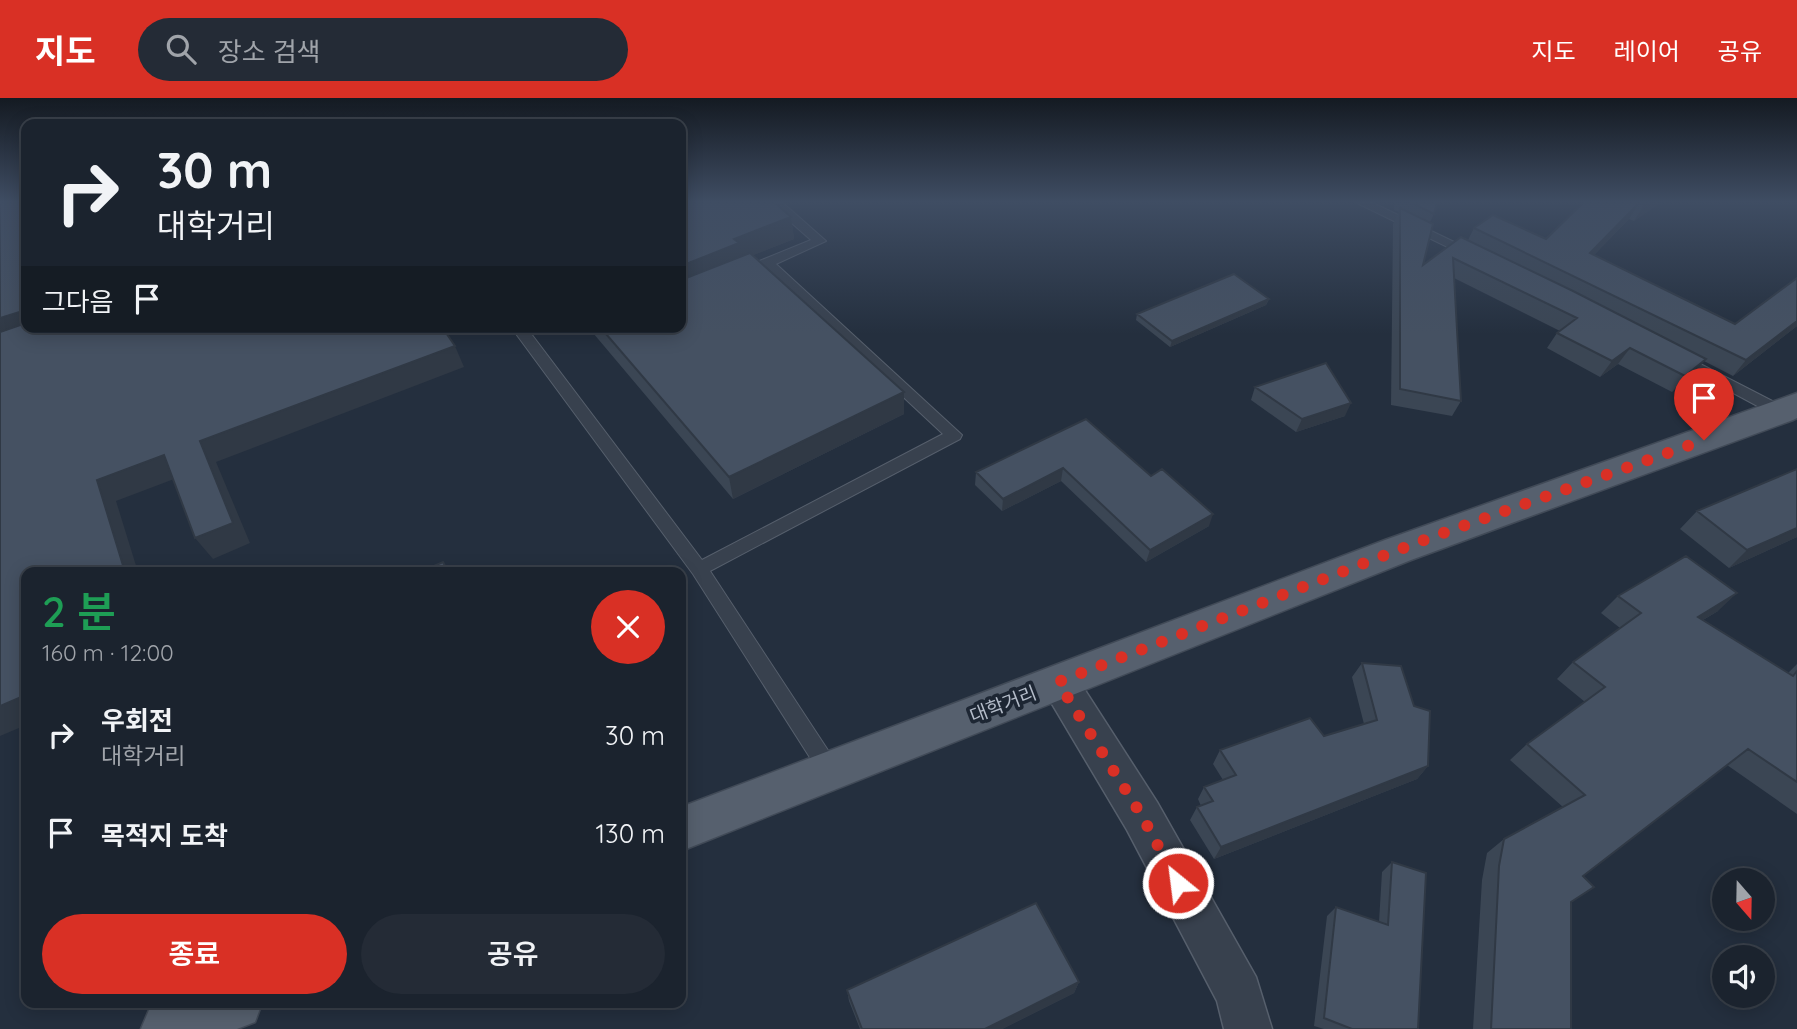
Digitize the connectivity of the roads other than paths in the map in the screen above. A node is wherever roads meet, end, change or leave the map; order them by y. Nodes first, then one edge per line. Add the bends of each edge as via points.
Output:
1 (807, 246) edge
2 (1456, 246) edge
3 (1483, 259) edge
4 (766, 263) junction
5 (742, 273) edge
6 (522, 333) edge
7 (1663, 350) edge
8 (1789, 408) edge
9 (699, 569) junction
10 (1058, 682) junction
11 (830, 771) junction
12 (686, 827) edge
13 (223, 1008) edge
14 (168, 1029) edge
15 (1248, 1029) edge

1 - 4 lane
2 - 3 lane
4 - 5 lane
4 - 9 lane via 954,435
6 - 9 lane
7 - 8 lane
8 - 10 main road, 대학거리 via 1411,545
9 - 11 lane
10 - 11 main road, 대학거리
10 - 15 street via 1142,816 1239,994
11 - 12 main road, 대학거리
13 - 14 main road

